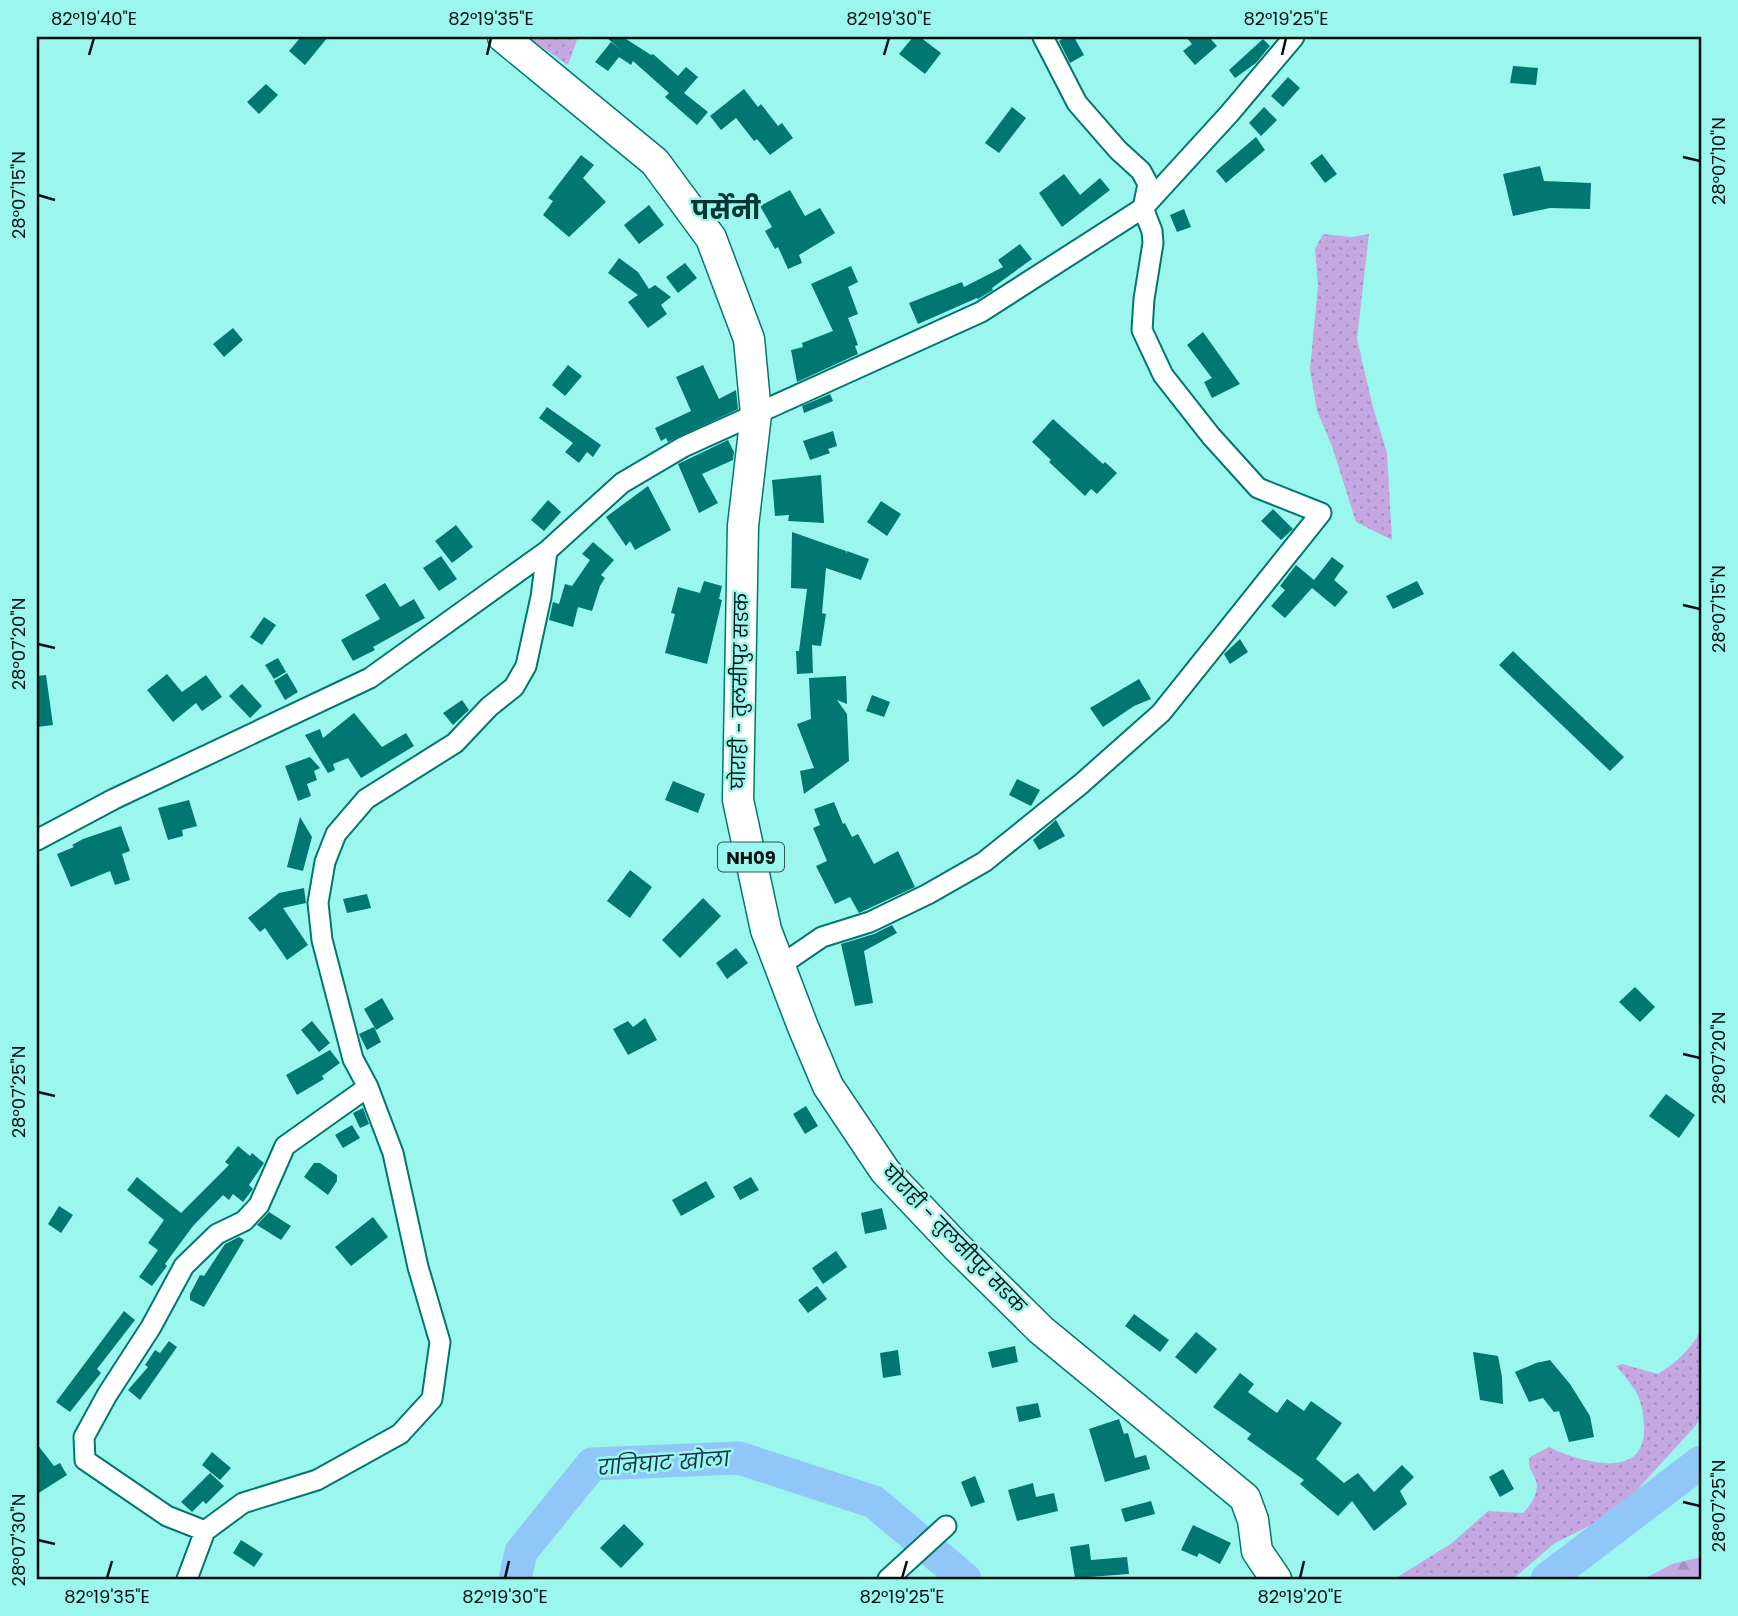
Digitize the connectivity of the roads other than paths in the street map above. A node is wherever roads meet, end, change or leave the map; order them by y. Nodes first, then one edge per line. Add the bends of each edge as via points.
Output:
1 (503, 37) edge
2 (1043, 37) edge
3 (1294, 37) edge
4 (1143, 208) junction
5 (756, 414) junction
6 (547, 551) junction
7 (37, 840) edge
8 (781, 965) junction
9 (368, 1087) junction
10 (946, 1526) dead end
11 (205, 1531) junction
12 (187, 1579) edge
13 (888, 1579) edge
14 (1276, 1579) edge

1 - 5 main road, घोराही - तुलसीपुर सडक / NH09 via 656,162 710,239 748,339
2 - 4 street via 1077,103 1141,171 1148,184
3 - 4 street
4 - 5 street via 981,312
4 - 8 street via 1153,243 1142,330 1163,375 1258,488 1321,513 1161,713 1060,801 984,862 870,922 822,937
5 - 6 street via 683,447 622,483
5 - 8 main road, घोराही - तुलसीपुर सडक / NH09 via 743,526 738,800 766,930
6 - 7 street via 370,678
6 - 9 street via 526,666 514,687 455,743 366,799 336,834 325,862 318,903 321,940 352,1059
8 - 14 main road, घोराही - तुलसीपुर सडक / NH09 via 828,1086 885,1171 1041,1329 1245,1499 1254,1520 1257,1551
9 - 11 street via 393,1153 440,1342 432,1399 400,1434 317,1480 243,1503
9 - 11 street via 285,1146 259,1205 244,1221 217,1234 184,1266 84,1437 85,1460 167,1516
10 - 13 street
11 - 12 street

